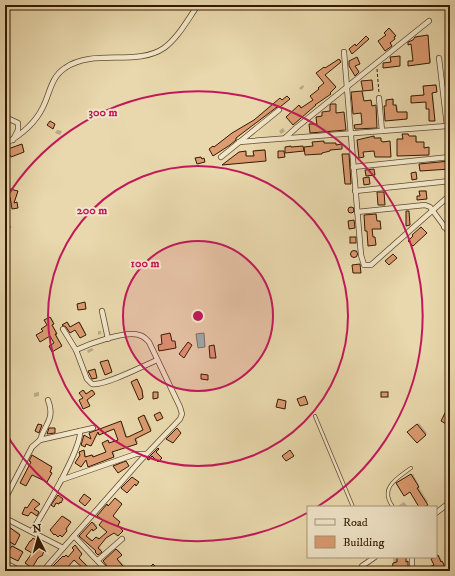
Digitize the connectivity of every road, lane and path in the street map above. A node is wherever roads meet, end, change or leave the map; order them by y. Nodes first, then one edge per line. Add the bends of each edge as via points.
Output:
1 (198, 5) edge
2 (429, 21) dead end
3 (344, 52) dead end
4 (439, 58) dead end
5 (376, 64) junction
6 (347, 88) junction
7 (379, 98) joint
8 (279, 110) dead end
9 (5, 117) edge
10 (382, 131) junction
11 (350, 133) junction
12 (284, 138) junction
13 (13, 140) junction
14 (240, 142) junction
15 (5, 144) edge
16 (221, 157) dead end
17 (450, 157) edge
18 (353, 167) junction
19 (450, 181) edge
20 (355, 191) junction
21 (450, 195) edge
22 (433, 211) junction
23 (357, 212) junction
24 (450, 222) edge
25 (444, 226) junction
26 (450, 234) edge
27 (102, 311) dead end
28 (63, 329) dead end
29 (108, 339) junction
30 (76, 350) junction
31 (157, 360) junction
32 (48, 400) dead end
33 (315, 416) dead end
34 (93, 428) dead end
35 (80, 431) junction
36 (40, 440) junction
37 (136, 454) junction
38 (146, 454) junction
39 (139, 462) junction
40 (411, 468) dead end
41 (60, 480) junction
42 (5, 499) edge
43 (450, 502) edge
44 (353, 506) edge
45 (392, 506) edge
46 (437, 512) edge
47 (5, 518) edge
48 (32, 531) junction
49 (74, 536) junction
50 (122, 539) dead end
51 (63, 548) junction
52 (374, 558) edge
53 (412, 558) edge
54 (98, 560) junction
55 (5, 563) edge
56 (21, 571) edge
57 (43, 571) edge
58 (107, 571) edge
59 (361, 571) edge
60 (412, 571) edge

1 - 13 street via 172,41 152,55 92,58 66,66 53,80 43,108 31,126
2 - 5 street
3 - 6 street
4 - 10 street via 447,126
5 - 6 street
5 - 7 path
6 - 11 street
6 - 12 street
7 - 10 street
8 - 14 street
9 - 13 street via 18,123
10 - 11 street
11 - 12 street
11 - 18 street
12 - 14 street
13 - 15 street
14 - 16 street
17 - 18 street
18 - 20 street
19 - 20 street
20 - 23 street
21 - 22 street
22 - 23 street via 430,207 418,205
22 - 23 street via 367,266 361,260
22 - 25 street
24 - 25 street
25 - 26 street
27 - 29 street
28 - 30 street
29 - 30 street
29 - 31 street via 138,334 149,342
30 - 31 street via 89,382 96,385
31 - 38 street via 182,414
32 - 36 street via 51,416
33 - 44 lane
34 - 35 street
35 - 36 street
35 - 41 street via 79,440
36 - 42 street via 32,447
37 - 38 street
37 - 39 street
37 - 41 street
38 - 39 street
39 - 49 street
40 - 45 lane via 390,485 387,497
41 - 48 street
43 - 46 street
47 - 48 street
48 - 51 street
49 - 51 street
49 - 54 street
50 - 54 street
51 - 57 street
52 - 59 street via 362,566
53 - 60 street
54 - 58 street
55 - 56 street

